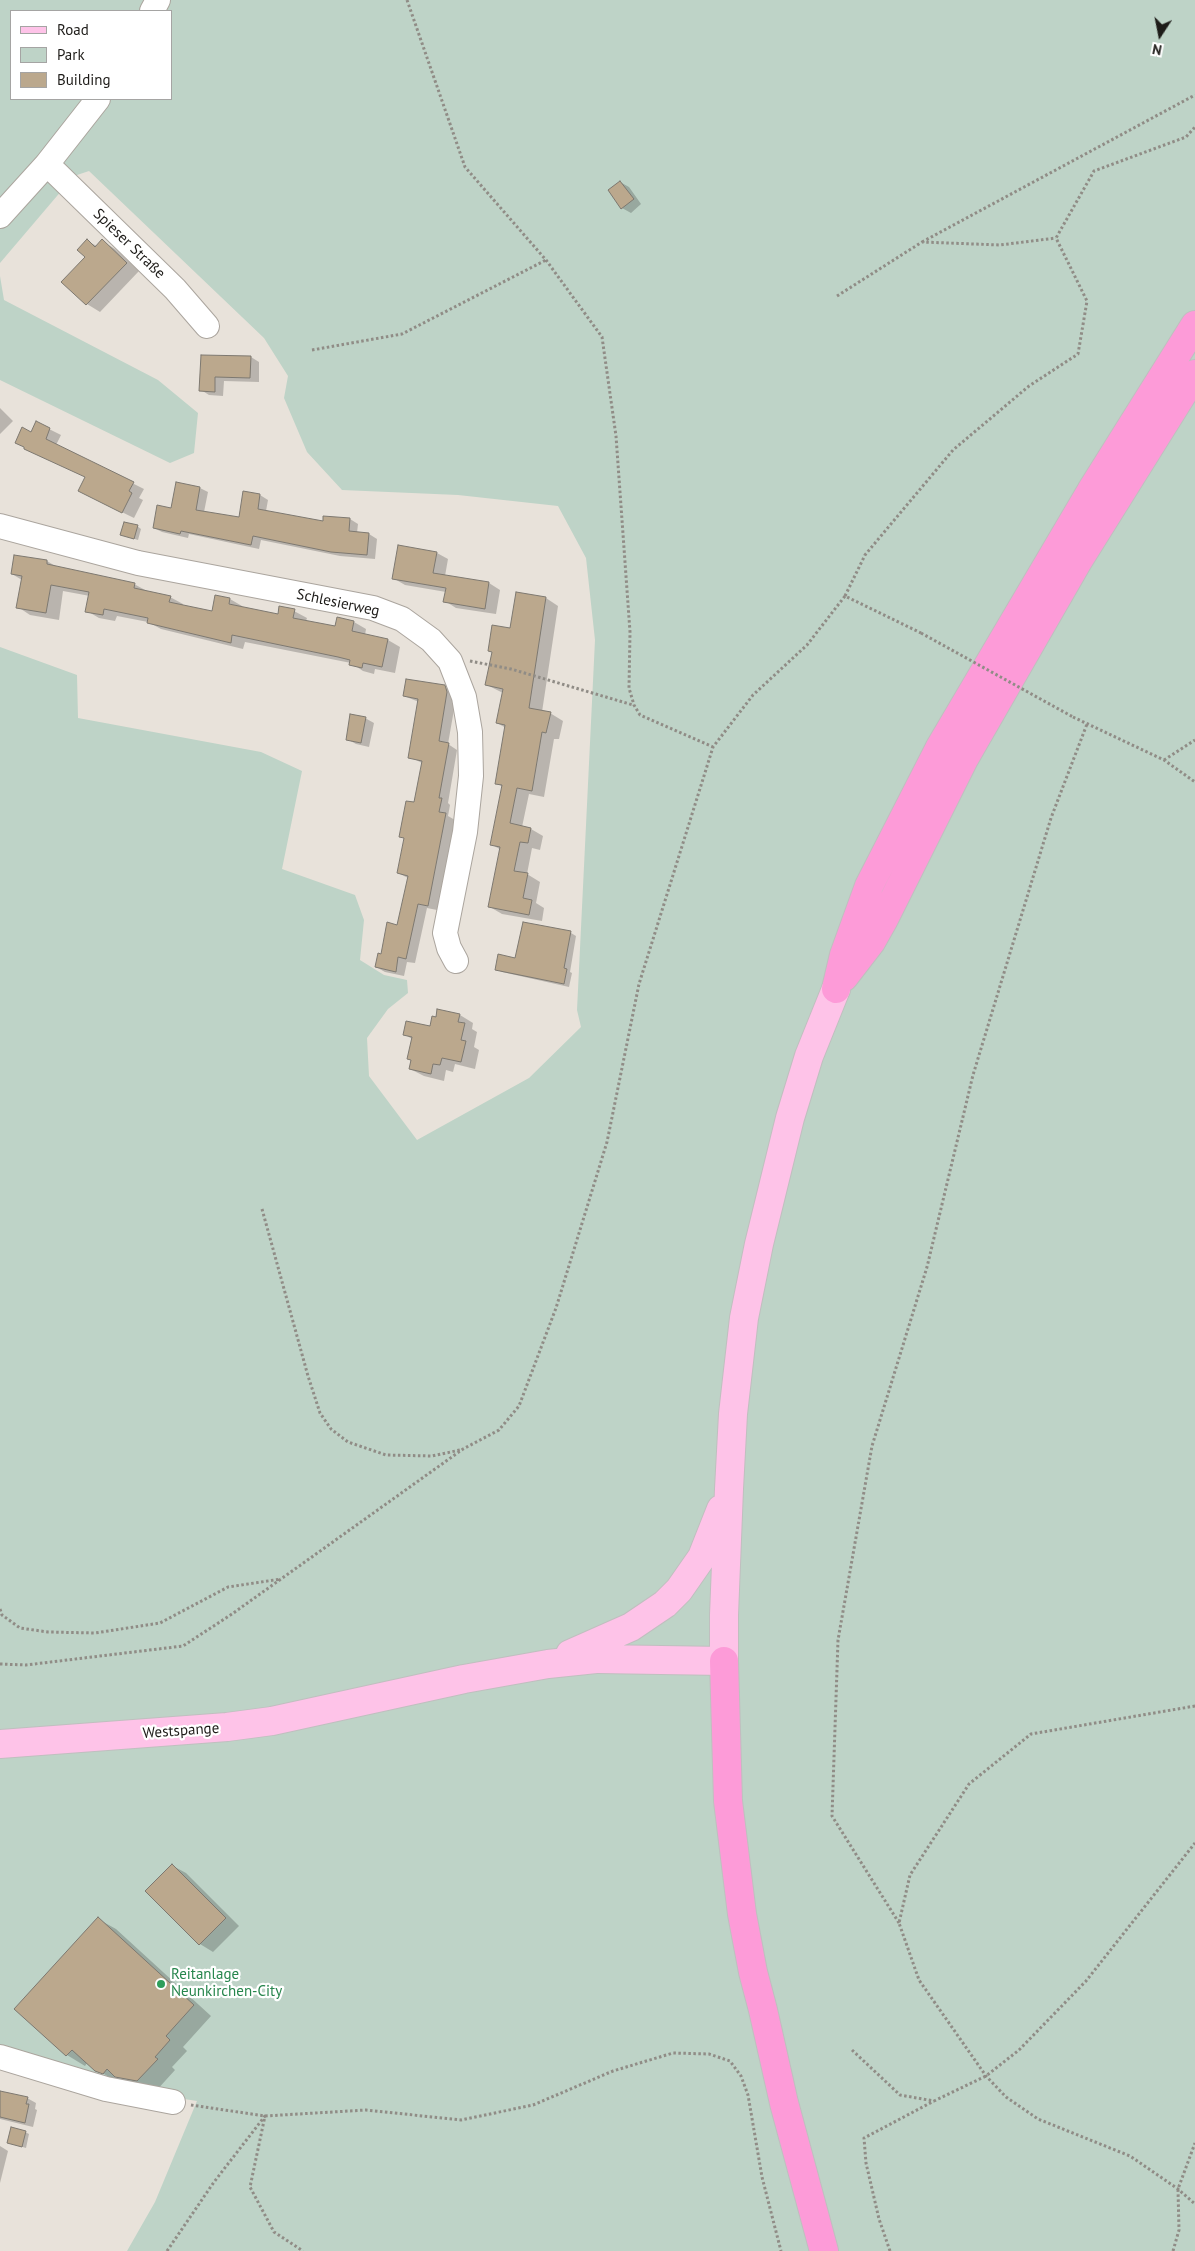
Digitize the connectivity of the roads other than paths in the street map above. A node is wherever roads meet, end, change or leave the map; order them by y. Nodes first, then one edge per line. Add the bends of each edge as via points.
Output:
1 (97, 100) edge
2 (47, 164) junction
3 (0, 216) edge
4 (1195, 325) edge
5 (208, 326) dead end
6 (1195, 374) edge
7 (0, 526) edge
8 (456, 961) dead end
9 (836, 989) junction
10 (729, 1489) junction
11 (724, 1654) junction
12 (548, 1664) junction
13 (0, 1744) edge
14 (0, 2058) edge
15 (173, 2102) road end
16 (824, 2251) edge

1 - 2 street
2 - 3 street
2 - 5 street, Spieser Straße via 176,290
4 - 9 highway via 1091,491 940,747 869,886 844,954
6 - 9 highway via 1078,560 964,759 884,919
7 - 8 street, Schlesierweg via 138,563 373,608 402,619 431,640 450,661 464,696 470,732 471,767 464,832 445,933
9 - 10 main road via 809,1056 790,1118 757,1253 740,1345
10 - 11 main road
10 - 12 main road via 702,1557 665,1604 631,1627
11 - 12 main road
11 - 16 highway via 728,1801 742,1914 784,2103
12 - 13 main road, Westspange via 448,1682 308,1714 227,1727
14 - 15 street via 106,2088

